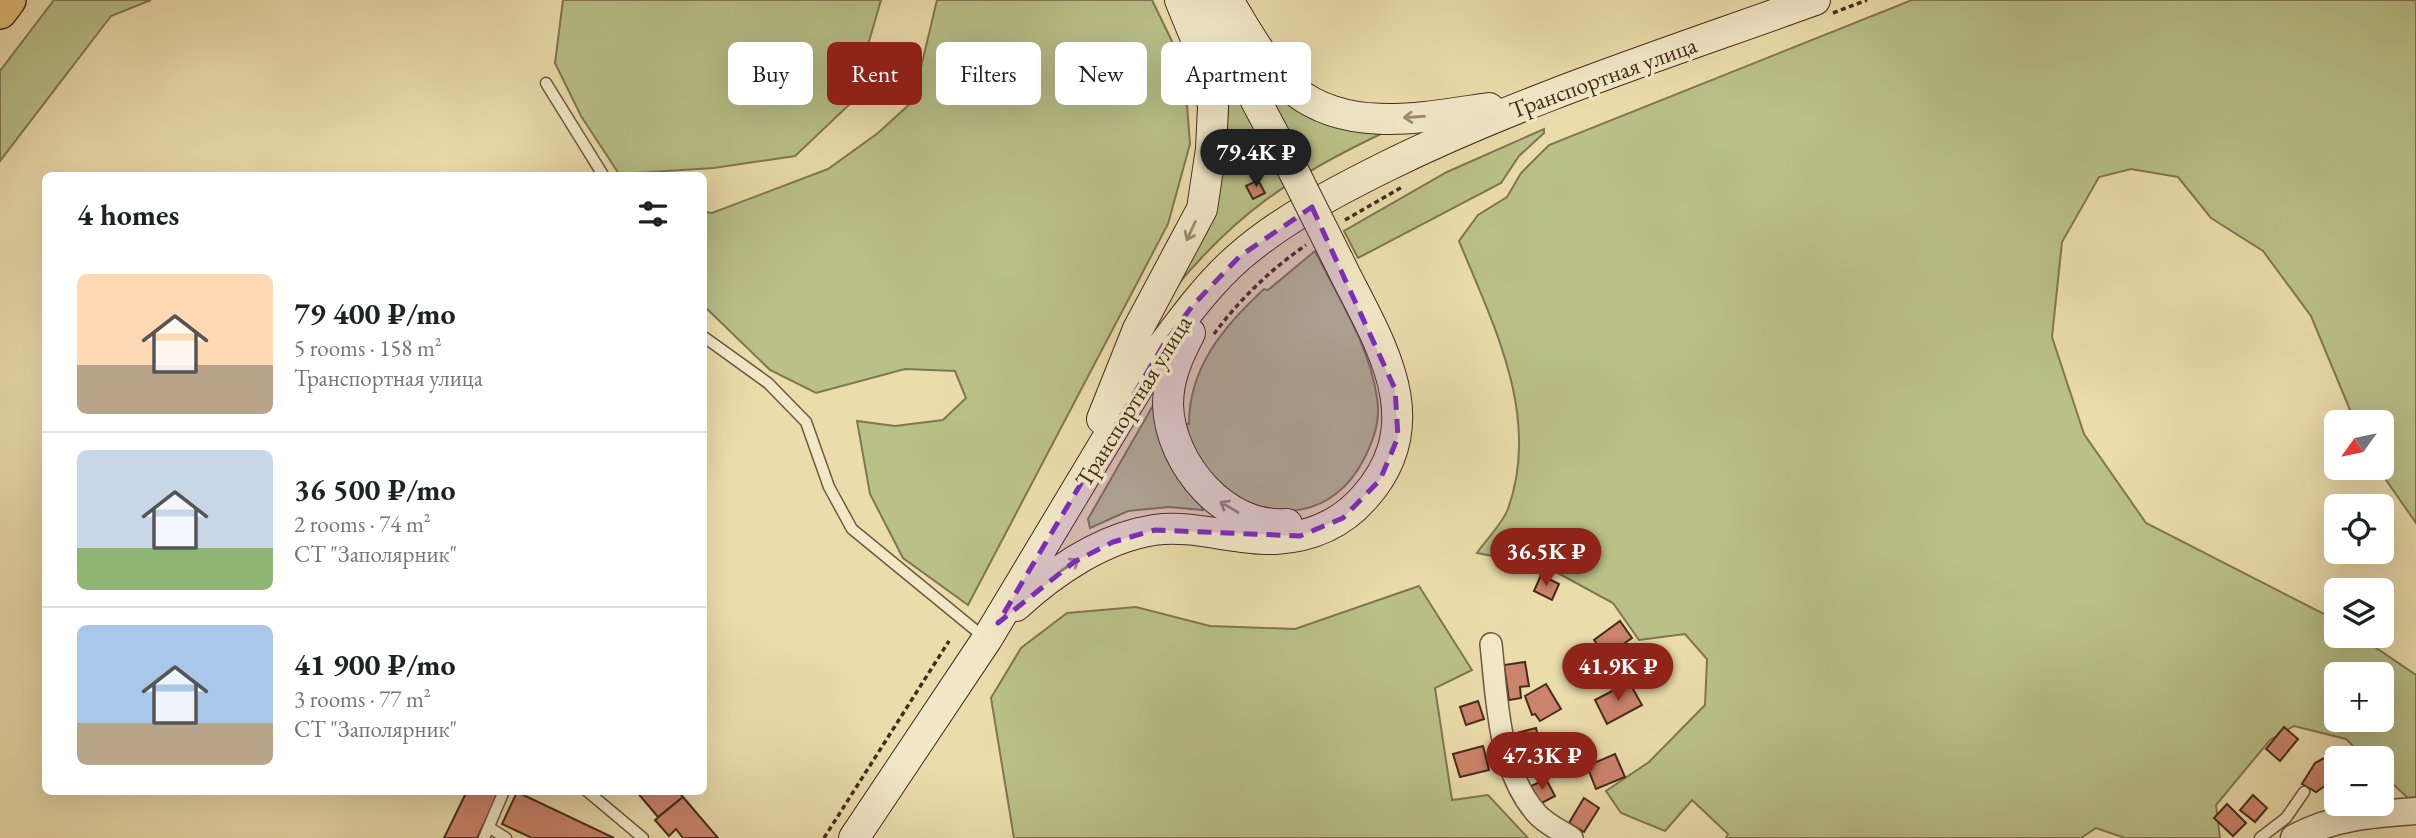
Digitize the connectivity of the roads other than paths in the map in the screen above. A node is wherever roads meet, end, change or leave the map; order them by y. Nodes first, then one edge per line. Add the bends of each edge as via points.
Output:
1 (9, 0) edge
2 (1180, 0) edge
3 (1202, 0) edge
4 (1228, 0) edge
5 (1822, 7) edge
6 (0, 12) edge
7 (546, 83) dead end
8 (1531, 103) junction
9 (601, 172) edge
10 (1240, 256) junction
11 (707, 339) edge
12 (1381, 480) junction
13 (1071, 498) junction
14 (993, 631) junction
15 (1491, 644) dead end
16 (2304, 792) dead end
17 (503, 795) edge
18 (592, 795) edge
19 (2416, 811) edge
20 (487, 833) edge
21 (506, 838) edge
22 (643, 838) edge
23 (853, 838) edge
24 (1572, 838) edge
25 (2260, 838) edge
26 (2294, 838) edge

1 - 6 highway
2 -> 13 main road via 1205,61 1213,107 1212,149 1202,209 1138,329
3 - 12 main road, bridge via 1338,260 1395,389 1398,438
8 -> 4 main road via 1400,118 1346,117 1320,108 1293,90
5 - 8 main road, Транспортная улица
7 - 9 lane
8 - 10 main road, Транспортная улица via 1443,138 1356,182 1282,225
12 -> 10 main road via 1333,511 1284,524 1263,522 1228,508 1190,469 1170,424 1171,380 1191,332
10 - 13 main road, Транспортная улица via 1193,305 1164,344
11 - 14 lane via 768,383 806,422 829,487 852,529
14 -> 12 main road via 1031,592 1113,542 1155,530 1200,530 1243,538 1300,536 1343,518
13 - 14 main road, Транспортная улица
14 - 23 main road, Транспортная улица
15 - 24 street via 1500,716 1522,795 1539,816
16 - 25 lane via 2286,818
17 - 20 lane
18 - 22 lane
19 - 26 street via 2347,818
20 - 21 lane

